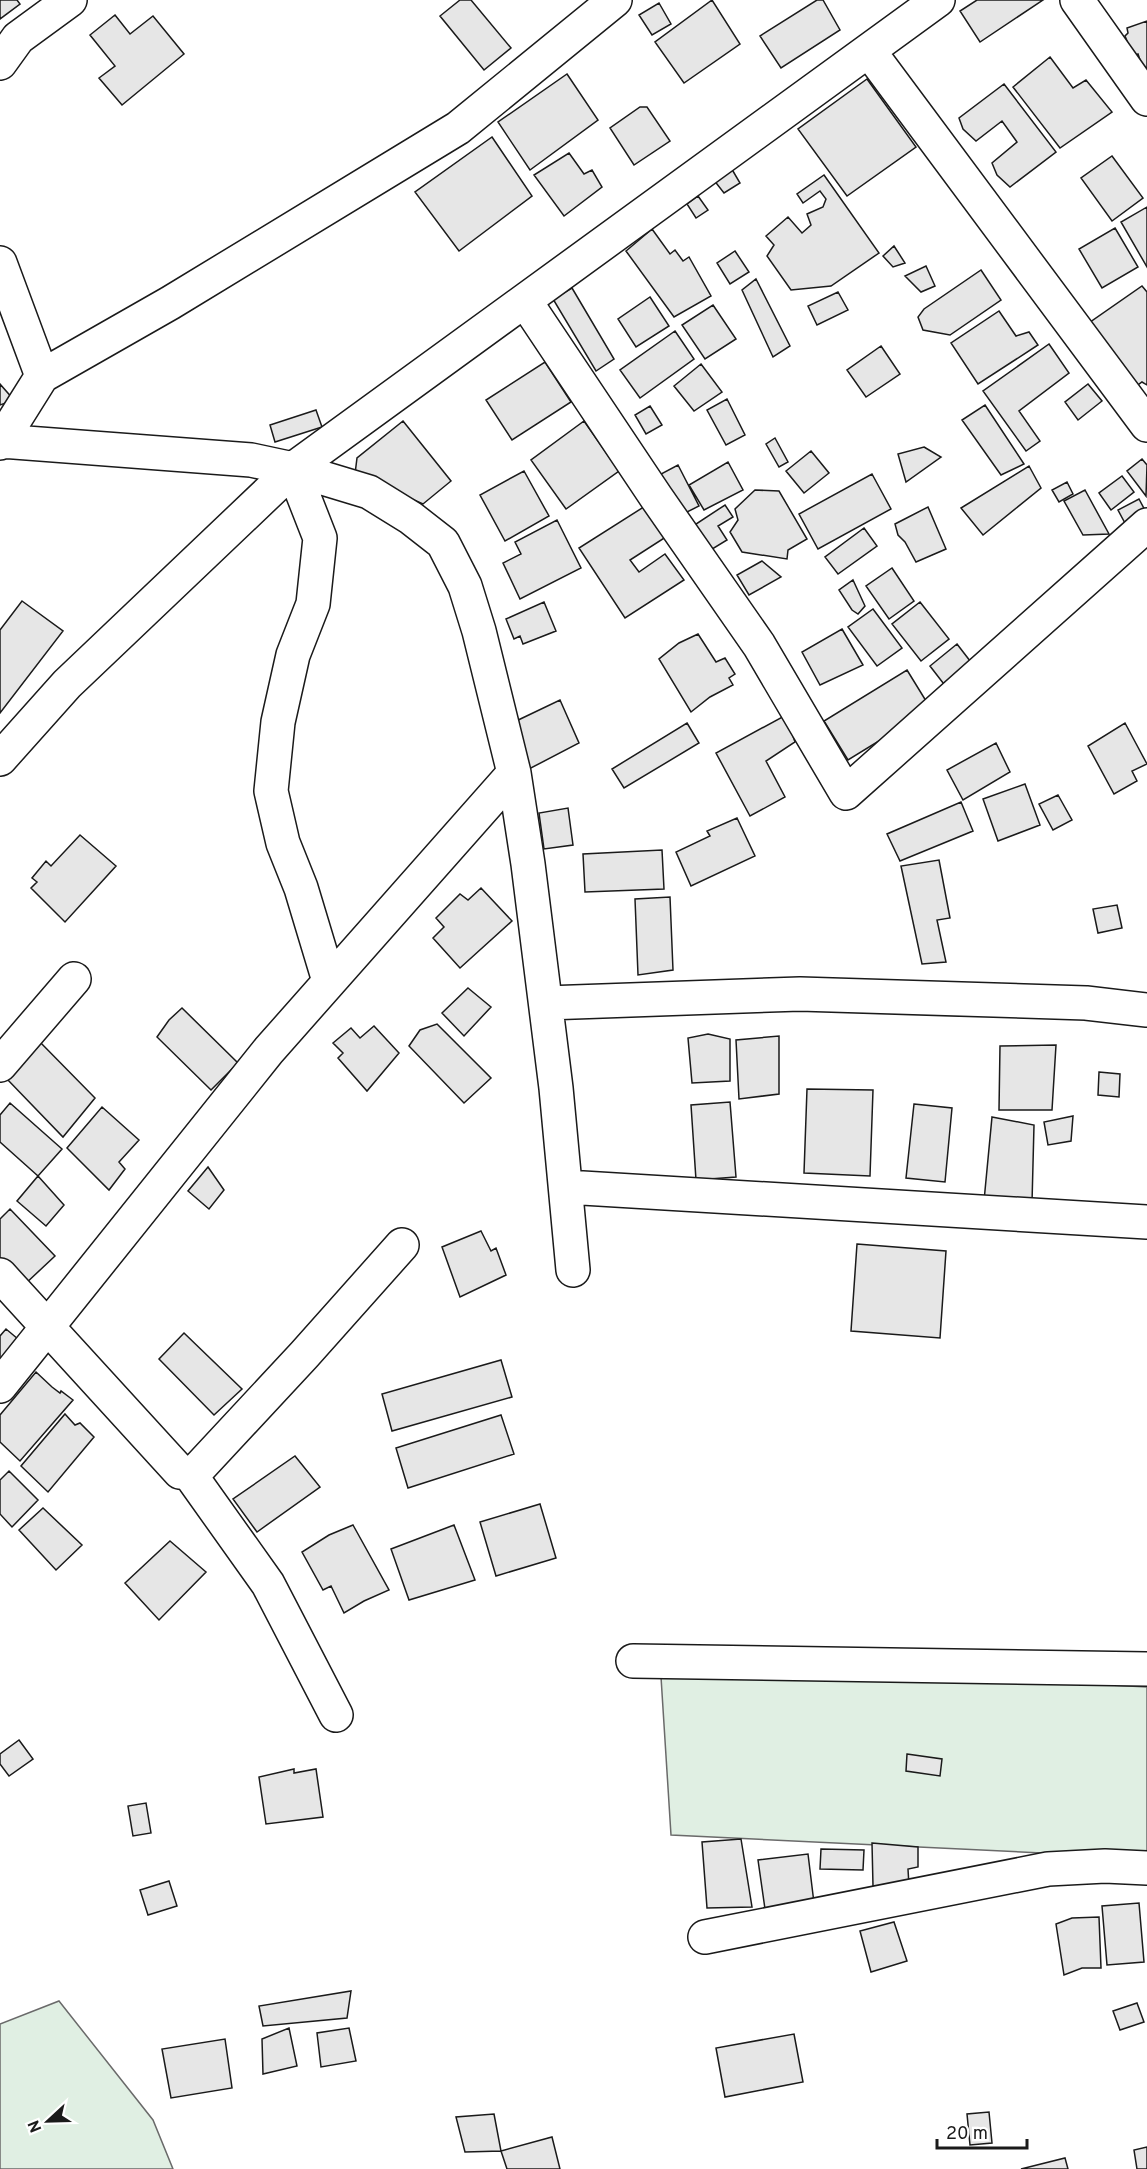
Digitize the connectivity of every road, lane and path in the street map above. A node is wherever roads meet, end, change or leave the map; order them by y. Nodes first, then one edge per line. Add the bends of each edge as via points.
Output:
1 (70, 0) edge
2 (615, 0) edge
3 (938, 0) edge
4 (1077, 0) edge
5 (868, 51) junction
6 (0, 63) edge
7 (1147, 99) edge
8 (0, 262) edge
9 (525, 301) junction
10 (42, 376) junction
11 (1147, 425) edge
12 (0, 442) edge
13 (293, 469) junction
14 (1147, 525) edge
15 (0, 759) edge
16 (514, 773) junction
17 (74, 979) dead end
18 (329, 981) junction
19 (546, 1003) junction
20 (1147, 1010) edge
21 (0, 1065) edge
22 (566, 1187) junction
23 (1147, 1222) edge
24 (402, 1245) dead end
25 (573, 1270) dead end
26 (0, 1275) edge
27 (47, 1328) junction
28 (0, 1386) edge
29 (189, 1473) junction
30 (633, 1661) dead end
31 (1147, 1669) edge
32 (336, 1715) dead end
33 (1147, 1868) edge
34 (705, 1937) dead end

1 - 6 street via 18,38
2 - 10 street via 458,128
3 - 5 street
4 - 7 street
5 - 9 street
5 - 11 street
8 - 10 street
9 - 13 street
9 - 14 street via 759,645 846,793
10 - 12 street
12 - 13 street via 251,460
13 - 15 street via 67,684
13 - 16 street via 369,492 443,543 465,586
13 - 18 street via 320,538 313,604 293,655 278,722 271,791 283,843 302,888
16 - 18 street
16 - 19 street
17 - 21 street
18 - 27 street via 268,1050
19 - 20 street via 800,994 1086,1003
19 - 22 street
22 - 23 street
22 - 25 street
24 - 29 street via 197,1470
26 - 27 street
27 - 28 street
27 - 29 street via 180,1472
29 - 32 street via 268,1584
30 - 31 street
33 - 34 street via 1048,1869

